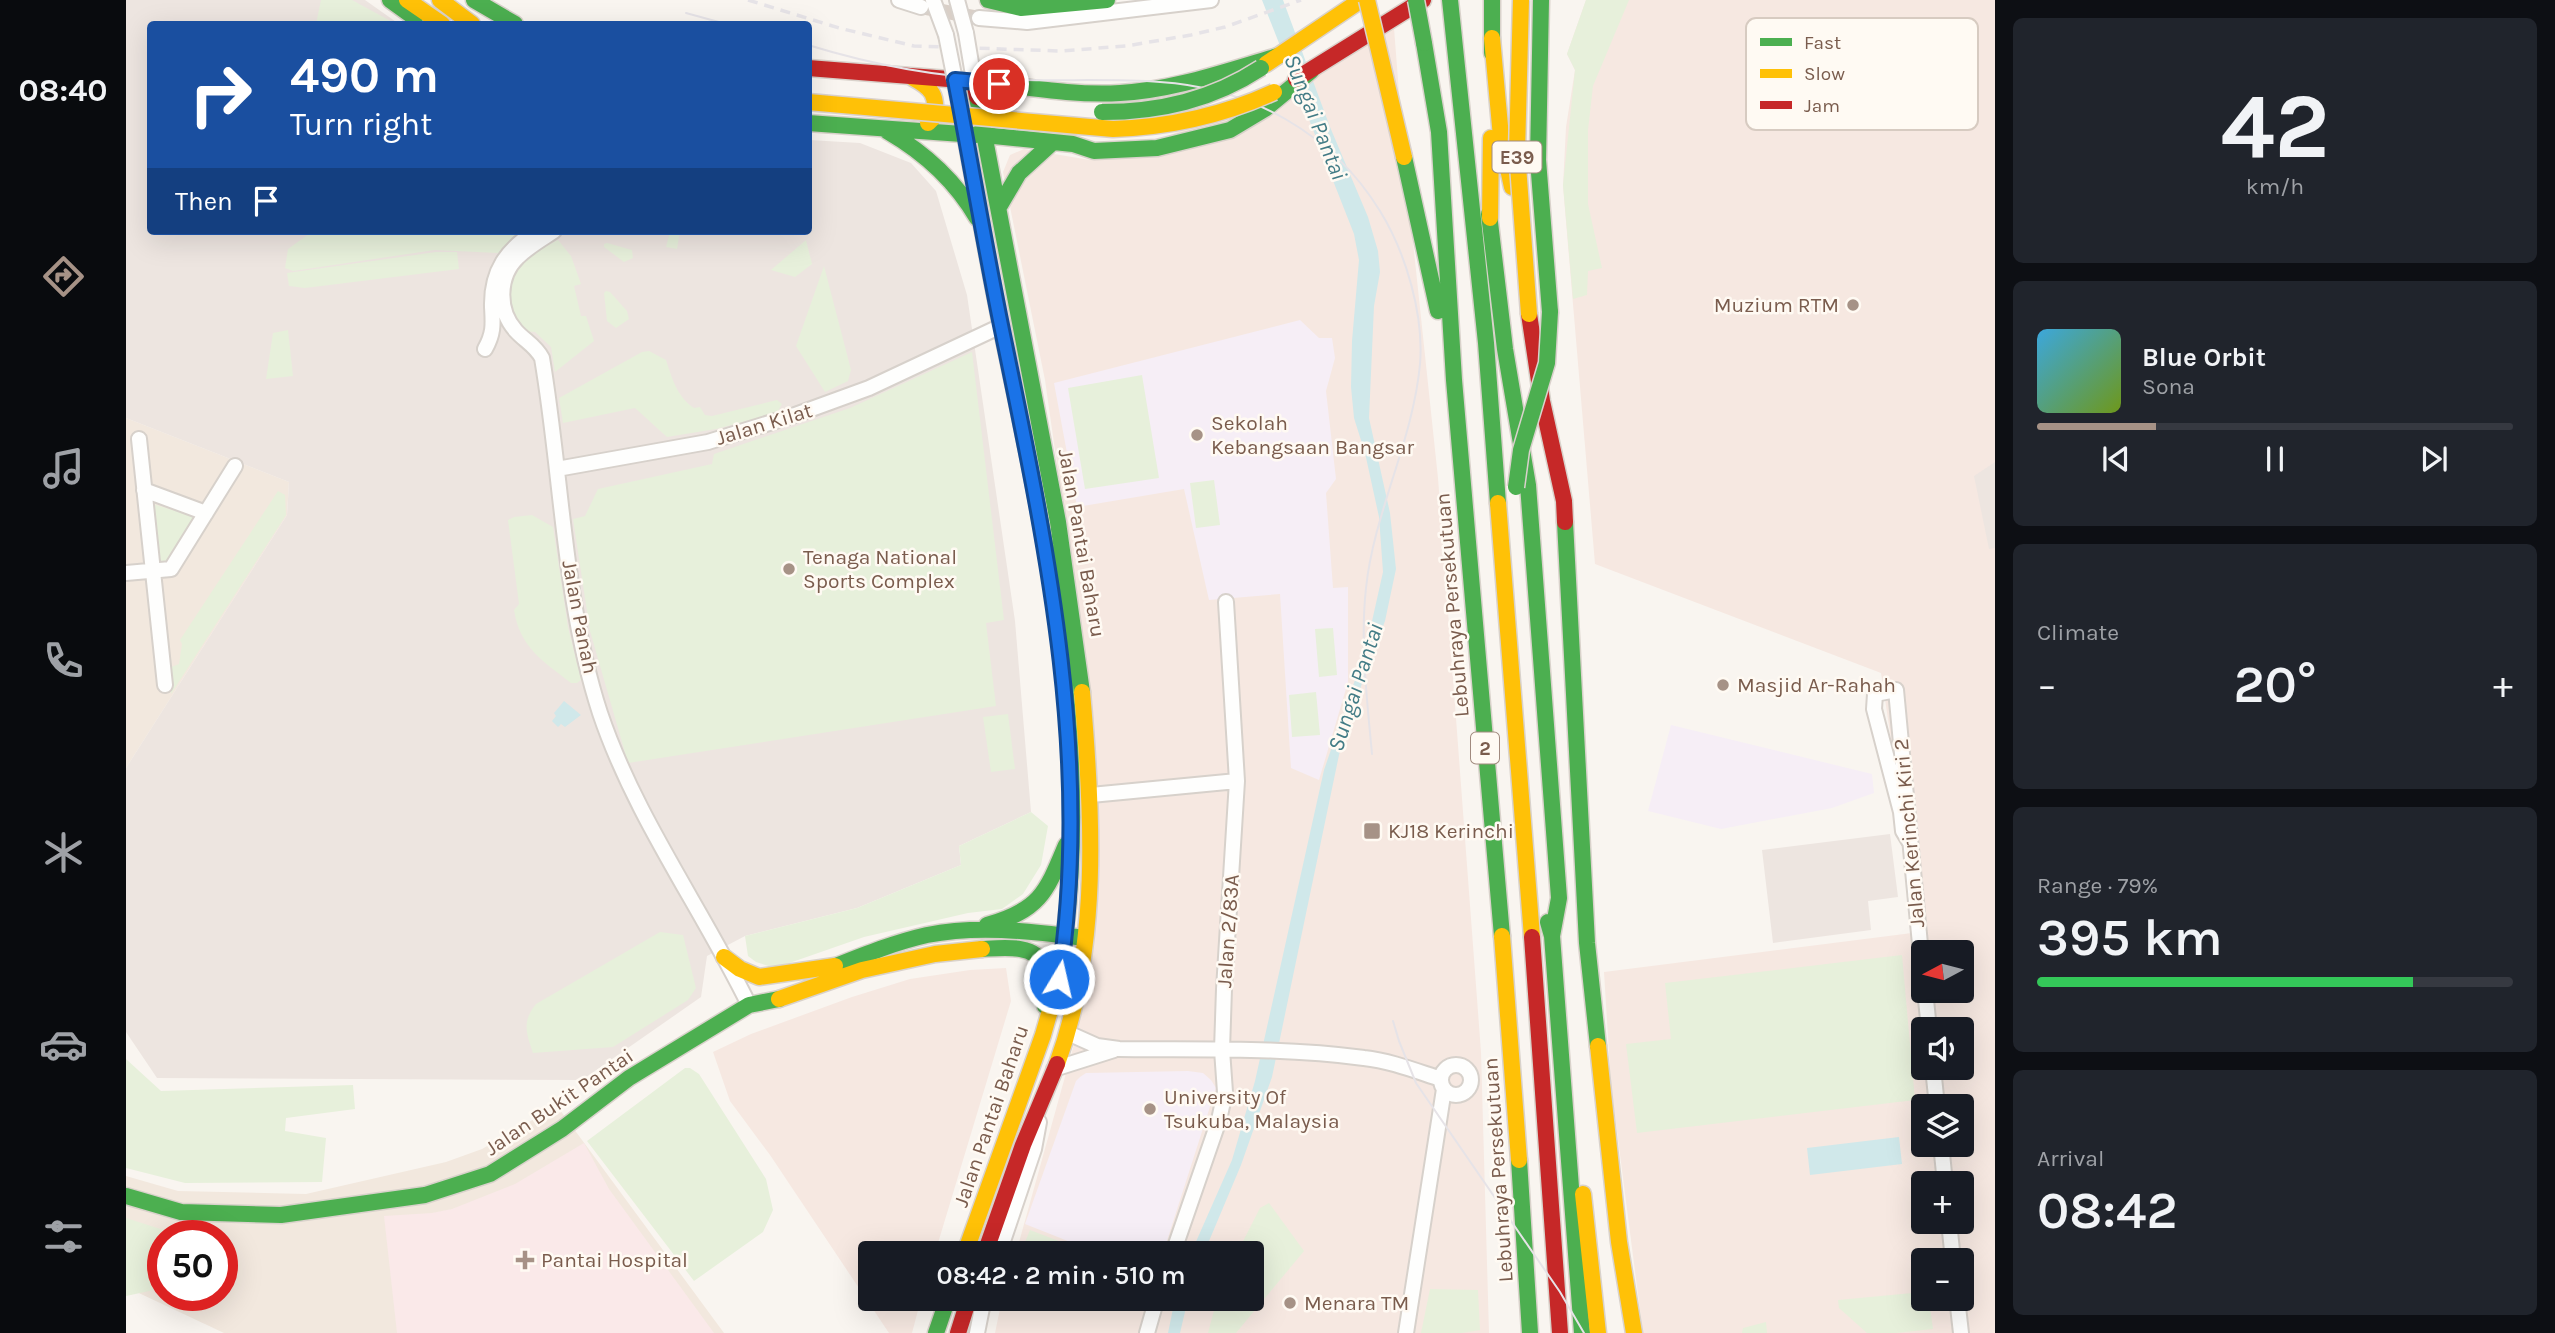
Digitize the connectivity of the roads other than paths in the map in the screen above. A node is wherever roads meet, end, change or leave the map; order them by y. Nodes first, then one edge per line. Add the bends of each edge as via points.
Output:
1 (390, 0) edge
2 (407, 0) edge
3 (440, 0) edge
4 (474, 0) edge
5 (899, 0) edge
6 (957, 0) edge
7 (988, 0) tunnel mouth
8 (1107, 0) edge
9 (1211, 0) edge
10 (1361, 0) edge
11 (1367, 0) edge
12 (1416, 0) edge
13 (1423, 0) edge
14 (1450, 0) edge
15 (1521, 0) edge
16 (1541, 0) edge
17 (1492, 3) edge
18 (927, 4) edge
19 (1074, 11) junction
20 (979, 18) tunnel mouth
21 (420, 21) edge
22 (438, 21) edge
23 (468, 21) edge
24 (510, 21) edge
25 (1492, 38) junction
26 (1456, 46) junction
27 (1278, 56) junction
28 (812, 68) edge
29 (1310, 72) junction
30 (912, 77) junction
31 (955, 80) junction
32 (974, 81) junction
33 (812, 88) edge
34 (1050, 90) junction
35 (997, 102) dead end
36 (812, 103) edge
37 (1050, 107) dead end
38 (812, 123) edge
39 (882, 129) junction
40 (911, 131) junction
41 (965, 134) junction
42 (984, 135) junction
43 (1053, 142) junction
44 (999, 206) junction
45 (1490, 218) junction
46 (984, 232) junction
47 (532, 235) edge
48 (545, 235) edge
49 (524, 244) junction
50 (1550, 312) junction
51 (1001, 326) junction
52 (485, 349) dead end
53 (1454, 380) junction
54 (139, 439) dead end
55 (235, 466) dead end
56 (557, 469) junction
57 (144, 490) junction
58 (206, 513) junction
59 (152, 571) junction
60 (126, 573) edge
61 (1226, 602) dead end
62 (164, 685) dead end
63 (1237, 781) junction
64 (1091, 795) junction
65 (1539, 801) junction
66 (1071, 833) junction
67 (1909, 841) junction
68 (969, 929) junction
69 (1066, 936) junction
70 (1552, 936) junction
71 (1084, 938) junction
72 (1919, 940) edge
73 (724, 957) junction
74 (835, 966) junction
75 (752, 1004) junction
76 (1538, 1014) junction
77 (1068, 1033) junction
78 (1043, 1035) junction
79 (1119, 1049) junction
80 (1222, 1050) junction
81 (1054, 1069) junction
82 (1042, 1100) junction
83 (1565, 1112) junction
84 (1515, 1116) junction
85 (126, 1196) edge
86 (969, 1241) edge
87 (989, 1241) edge
88 (1003, 1241) edge
89 (1177, 1241) edge
90 (1619, 1242) junction
91 (1512, 1309) dead end
92 (944, 1311) edge
93 (965, 1311) edge
94 (981, 1311) edge
95 (1153, 1311) edge
96 (1958, 1311) edge
97 (936, 1333) edge
98 (958, 1333) edge
99 (976, 1333) edge
100 (1147, 1333) edge
101 (1406, 1333) edge
102 (1530, 1333) edge
103 (1560, 1333) edge
104 (1582, 1333) edge
105 (1598, 1333) edge
106 (1627, 1333) edge
107 (1634, 1333) edge
108 (1961, 1333) edge

1 - 21 main road
2 - 22 main road
3 - 23 main road
4 - 24 main road
5 - 18 street
6 - 32 street, bridge
7 - 19 main road via 1021,8
8 - 19 main road
9 - 19 street
10 - 27 main road
11 - 53 main road, bridge
12 - 53 main road, Lebuhraya Persekutuan / 2, bridge via 1439,132
13 - 29 main road
14 - 26 main road, 2
15 - 90 main road, E39, bridge via 1517,152 1529,314 1564,501 1586,930
16 - 50 main road, E39 via 1538,160
17 - 25 main road
18 - 31 street, bridge via 946,35
19 - 20 street via 1027,22
25 - 45 main road
25 - 50 main road via 1508,173
26 - 45 main road
26 - 76 main road, 2 via 1486,343
27 - 34 main road via 1178,85 1122,93
27 - 37 main road, bridge via 1228,88 1167,107 1118,112
28 - 30 main road
29 - 36 main road, bridge via 1234,110 1161,127 1113,129
29 - 43 main road via 1230,130 1157,148 1094,150
30 - 31 main road
30 - 40 main road via 930,87 937,106 929,123
31 - 32 main road
31 - 41 main road, Jalan Pantai Baharu
32 - 34 main road
32 - 42 main road, Jalan Pantai Baharu
33 - 35 main road
34 - 43 main road via 1027,95 1018,112 1026,133
38 - 39 main road
39 - 40 main road
39 - 46 main road via 943,171
40 - 41 main road
41 - 42 main road
41 - 46 main road, Jalan Pantai Baharu
42 - 43 main road
42 - 44 main road, Jalan Pantai Baharu
43 - 44 main road via 1025,165
44 - 64 main road, Jalan Pantai Baharu via 1069,582
45 - 70 main road via 1534,544 1559,898
46 - 51 main road, Jalan Pantai Baharu
47 - 49 street, Jalan Panah
48 - 49 street, Jalan Panah
49 - 52 street, Jalan Panah via 507,253 500,264 492,295 494,331
49 - 56 street, Jalan Panah via 506,274 502,304 516,331 542,358
50 - 65 main road, bridge via 1546,363 1521,450 1516,487
51 - 56 street, Jalan Kilat via 842,399 735,434
51 - 66 main road, Jalan Pantai Baharu via 1051,585 1066,705
53 - 84 main road, Lebuhraya Persekutuan / 2
54 - 57 street
55 - 58 street
56 - 73 street, Jalan Panah via 581,636 601,713 658,844
57 - 58 street
57 - 59 street
58 - 59 street via 171,569
59 - 60 street
59 - 62 street
61 - 63 street, Jalan 2/83A
63 - 64 street
63 - 80 street, Jalan 2/83A
64 - 71 main road, Jalan Pantai Baharu
65 - 70 main road
65 - 76 main road via 1545,962
66 - 68 main road via 1050,885 1034,907 1010,920
66 - 69 main road, Jalan Pantai Baharu
67 - 67 street, Jalan Kerinchi Kiri 2 via 1874,709 1875,694 1896,690
67 - 72 street, Jalan Kerinchi Kiri 2
68 - 69 main road, Jalan Bukit Pantai
68 - 74 main road, Jalan Bukit Pantai via 910,939
69 - 71 main road, Jalan Bukit Pantai
69 - 78 main road, Jalan Pantai Baharu
70 - 83 main road
71 - 77 main road, Jalan Pantai Baharu
73 - 74 main road via 759,977
73 - 75 street, Jalan Panah
74 - 75 main road, Jalan Bukit Pantai via 766,990
75 - 78 main road, Jalan Bukit Pantai via 862,970 935,954 1026,950 1043,965
75 - 85 main road, Jalan Bukit Pantai via 629,1078 562,1129 490,1174 425,1195 281,1215 181,1212
76 - 103 main road, 2
77 - 79 street via 1097,1046
77 - 81 main road, Jalan Pantai Baharu
78 - 86 main road, Jalan Pantai Baharu
79 - 80 street
79 - 81 street
80 - 89 street, Jalan 2/83A via 1225,1092 1219,1120
80 - 101 street via 1365,1058 1443,1084
81 - 82 main road, Jalan Pantai Baharu
82 - 87 main road, Jalan Pantai Baharu
82 - 88 street via 1034,1149
83 - 104 main road
83 - 105 main road via 1577,1134
84 - 91 main road
84 - 102 main road, Lebuhraya Persekutuan / 2
90 - 106 main road
90 - 107 main road
92 - 97 main road
93 - 98 main road
94 - 99 street
95 - 100 street
96 - 108 street

